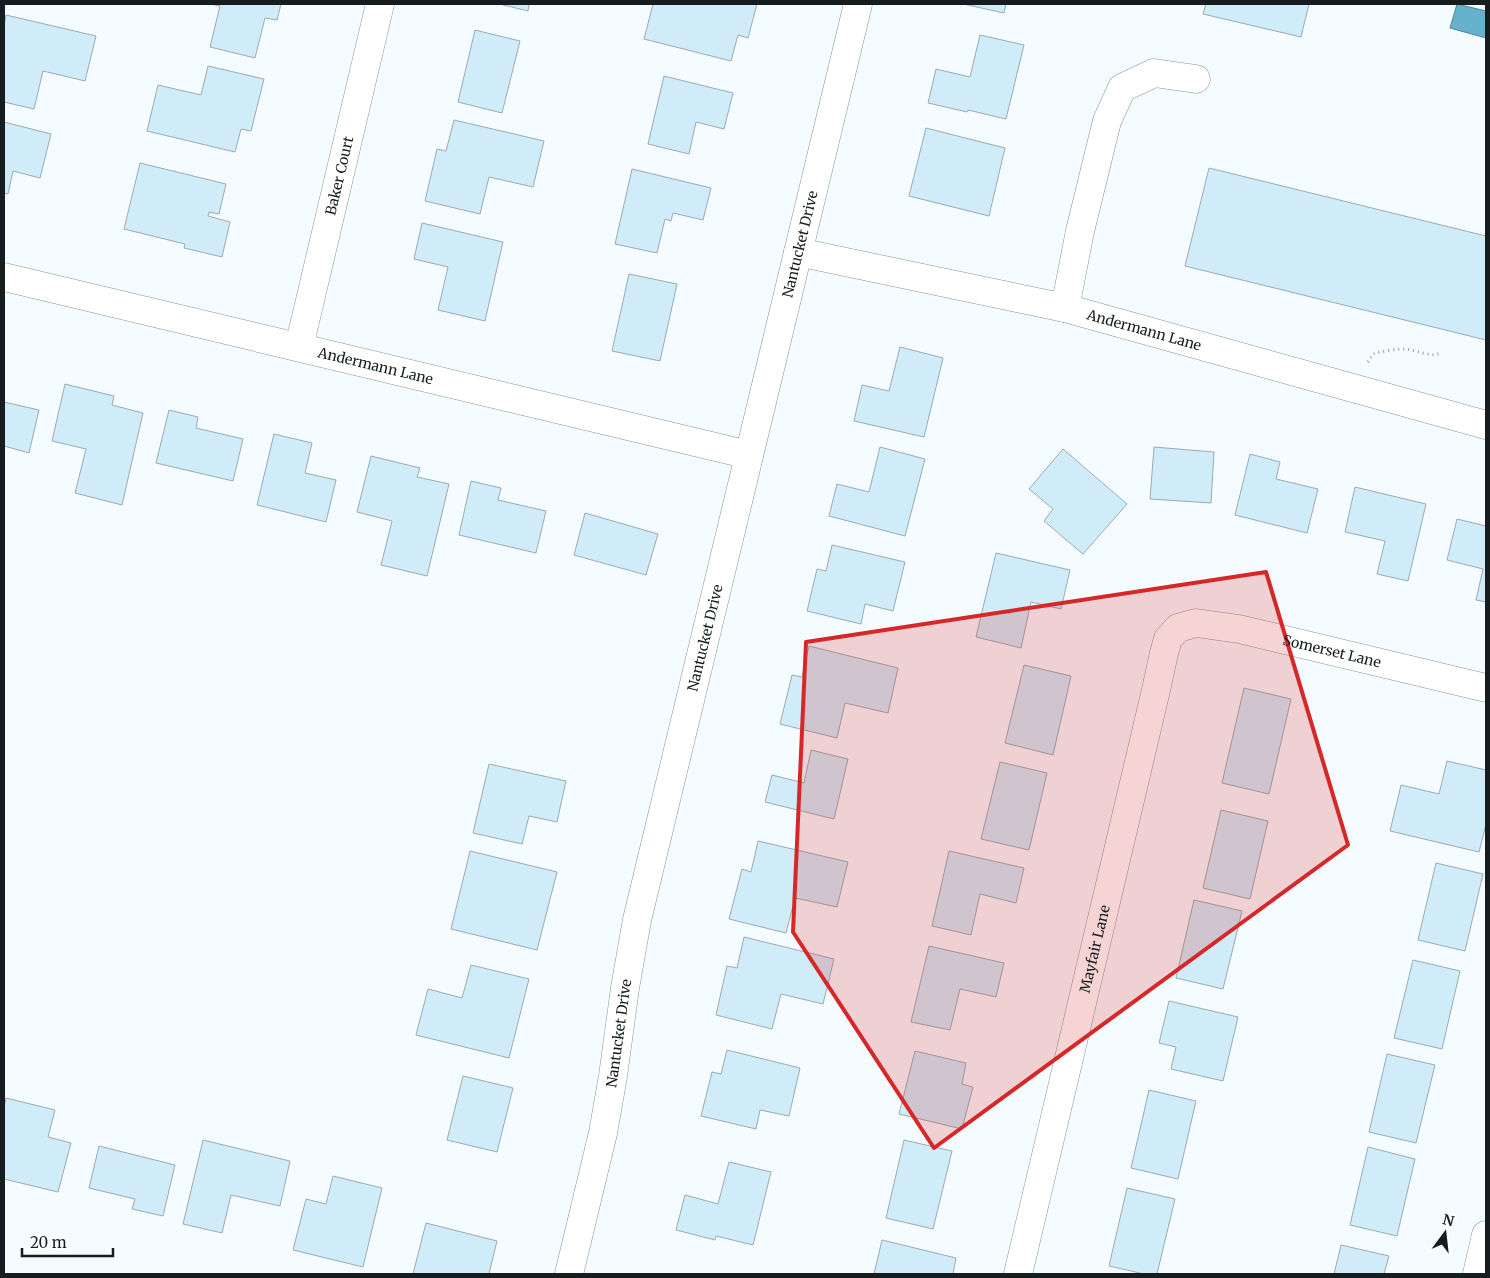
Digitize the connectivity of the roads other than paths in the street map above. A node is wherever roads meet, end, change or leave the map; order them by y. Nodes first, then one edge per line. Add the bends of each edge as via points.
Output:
1 (380, 4) edge
2 (858, 4) edge
3 (1196, 79) dead end
4 (798, 252) junction
5 (4, 276) edge
6 (1065, 308) junction
7 (299, 347) junction
8 (1486, 425) edge
9 (749, 455) junction
10 (1178, 628) joint
11 (1486, 688) edge
12 (1486, 1235) edge
13 (569, 1274) edge
14 (1018, 1274) edge
15 (1477, 1274) edge

1 - 7 street, Baker Court
2 - 4 street, Nantucket Drive
3 - 6 street via 1154,73 1122,88 1107,121
4 - 6 street, Andermann Lane
4 - 9 street, Nantucket Drive
5 - 7 street, Andermann Lane
6 - 8 street, Andermann Lane
7 - 9 street, Andermann Lane
9 - 13 street, Nantucket Drive via 638,920 603,1133
10 - 11 street, Somerset Lane via 1196,623 1239,629
10 - 14 street, Mayfair Lane via 1168,639 1164,653
12 - 15 street

